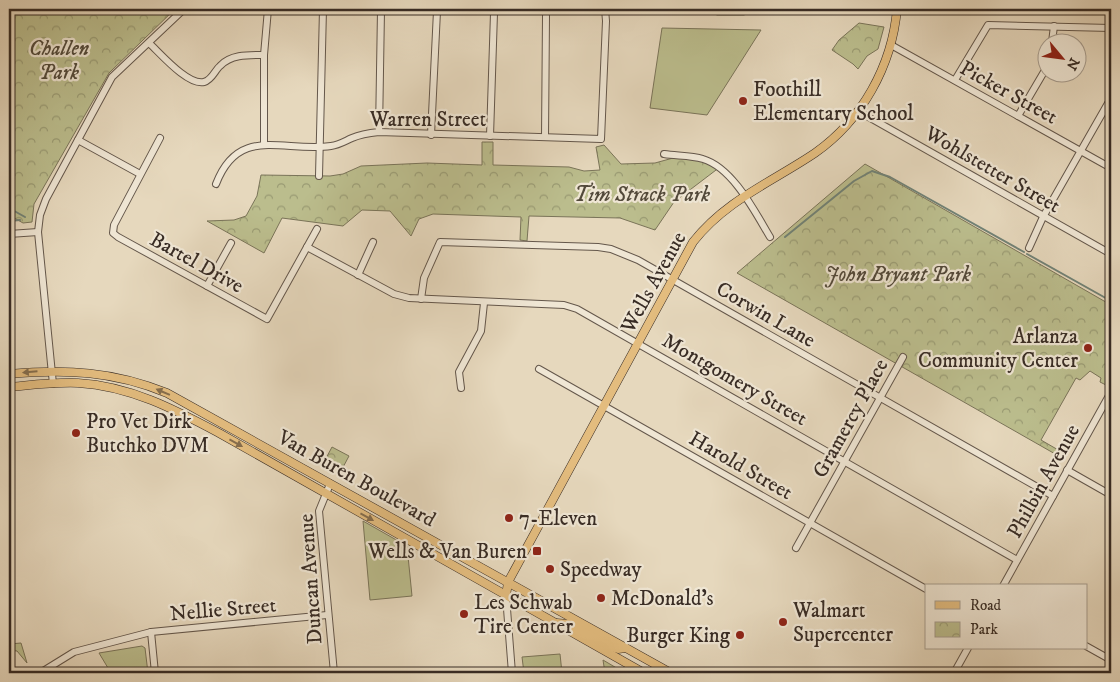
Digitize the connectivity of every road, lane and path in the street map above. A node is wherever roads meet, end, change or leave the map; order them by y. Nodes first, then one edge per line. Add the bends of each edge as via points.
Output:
1 (184, 9) edge
2 (268, 9) edge
3 (324, 9) edge
4 (605, 9) edge
5 (897, 9) edge
6 (381, 10) edge
7 (436, 11) dead end
8 (494, 13) dead end
9 (546, 16) dead end
10 (1054, 26) junction
11 (1111, 28) edge
12 (1053, 32) edge
13 (149, 43) junction
14 (891, 45) junction
15 (264, 55) junction
16 (955, 80) junction
17 (1038, 82) edge
18 (1111, 98) edge
19 (858, 111) junction
20 (1018, 116) junction
21 (378, 132) junction
22 (431, 135) junction
23 (490, 136) junction
24 (545, 137) junction
25 (160, 138) dead end
26 (78, 140) junction
27 (264, 145) junction
28 (320, 147) junction
29 (1081, 151) junction
30 (664, 154) dead end
31 (1111, 168) edge
32 (140, 174) junction
33 (319, 176) dead end
34 (216, 184) dead end
35 (744, 195) junction
36 (1044, 216) junction
37 (317, 229) dead end
38 (38, 232) junction
39 (9, 234) edge
40 (770, 237) dead end
41 (373, 242) dead end
42 (231, 243) dead end
43 (307, 248) junction
44 (1028, 248) dead end
45 (1111, 254) edge
46 (9, 263) edge
47 (9, 271) edge
48 (358, 275) junction
49 (673, 280) junction
50 (207, 286) junction
51 (421, 300) junction
52 (484, 302) junction
53 (639, 343) junction
54 (903, 356) dead end
55 (539, 369) dead end
56 (52, 371) junction
57 (9, 374) edge
58 (126, 379) junction
59 (53, 384) junction
60 (85, 384) junction
61 (9, 387) edge
62 (461, 388) dead end
63 (1111, 392) edge
64 (880, 398) junction
65 (605, 406) junction
66 (169, 407) junction
67 (211, 416) junction
68 (845, 460) junction
69 (1067, 470) junction
70 (330, 484) junction
71 (325, 493) junction
72 (1111, 495) edge
73 (1053, 496) junction
74 (810, 524) junction
75 (796, 548) dead end
76 (1017, 560) junction
77 (508, 582) junction
78 (1004, 584) edge
79 (925, 588) edge
80 (506, 596) junction
81 (327, 615) junction
82 (552, 622) junction
83 (151, 632) junction
84 (1088, 647) edge
85 (626, 648) junction
86 (967, 650) edge
87 (1111, 660) edge
88 (40, 673) edge
89 (155, 673) edge
90 (334, 673) edge
91 (512, 673) edge
92 (644, 673) edge
93 (672, 673) edge
94 (954, 673) edge

1 - 13 street
2 - 15 street
3 - 28 street
4 - 24 street, Warren Street via 601,139
5 - 14 main road, Wells Avenue
6 - 21 street
7 - 22 street
8 - 23 street
9 - 24 street
10 - 11 street
10 - 12 street
10 - 16 street via 988,25
13 - 15 street via 178,70 204,82 232,58
13 - 26 street via 112,77
14 - 16 street, Picker Street
14 - 19 main road, Wells Avenue via 873,88
15 - 27 street
16 - 20 street, Picker Street
17 - 20 street
18 - 29 street
19 - 35 main road, Wells Avenue via 816,152
19 - 36 street, Wohlstetter Street
20 - 29 street, Picker Street
21 - 22 street, Warren Street
21 - 28 street, Warren Street
22 - 23 street, Warren Street
23 - 24 street, Warren Street
25 - 32 street
26 - 32 street
26 - 38 street via 46,199
27 - 28 street, Warren Street
27 - 34 street, Warren Street via 236,153 221,170
28 - 33 street
29 - 31 street, Picker Street
29 - 36 street
30 - 35 street via 703,159 722,169
32 - 50 street, Bartel Drive via 113,233
35 - 40 street
35 - 49 main road, Wells Avenue via 707,224
36 - 44 street
36 - 45 street, Wohlstetter Street
37 - 43 street
38 - 39 street
38 - 56 street
41 - 48 street
42 - 50 street
43 - 48 street, Montgomery Street
43 - 50 street, Bartel Drive via 267,319
46 - 47 street
48 - 51 street, Montgomery Street via 394,294
49 - 51 street, Corwin Lane via 611,249 440,242 424,278
49 - 53 main road, Wells Avenue
49 - 64 street, Corwin Lane
51 - 52 street, Montgomery Street
52 - 53 street, Montgomery Street via 564,305
52 - 62 street via 482,331 459,372
53 - 65 main road, Wells Avenue
53 - 68 street, Montgomery Street
54 - 64 street, Gramercy Place
55 - 65 street, Harold Street
56 -> 57 main road, Van Buren Boulevard
56 - 58 main road, Van Buren Boulevard via 82,371
56 - 59 street
58 - 60 main road via 124,384 95,381
67 -> 58 main road, Van Buren Boulevard via 165,392
59 - 60 main road, Van Buren Boulevard
59 - 61 main road, Van Buren Boulevard
60 - 66 main road, Van Buren Boulevard via 132,393
63 - 69 street, Philbin Avenue
64 - 68 street, Gramercy Place
64 - 73 street, Corwin Lane
65 - 74 street, Harold Street
65 - 77 main road, Wells Avenue
66 - 67 main road via 180,407 206,420
66 -> 71 main road, Van Buren Boulevard
67 - 70 main road, Van Buren Boulevard
68 - 74 street, Gramercy Place
68 - 76 street, Montgomery Street
69 - 72 street
69 - 73 street, Philbin Avenue
70 - 71 street, Duncan Avenue
70 - 77 main road, Van Buren Boulevard
71 -> 80 main road, Van Buren Boulevard
71 - 81 street, Duncan Avenue via 319,511
73 - 76 street, Philbin Avenue
74 - 75 street, Gramercy Place
74 - 79 street, Harold Street
76 - 78 street, Philbin Avenue
77 - 80 main road, Wells Avenue
77 - 85 main road, Van Buren Boulevard
80 - 82 main road, Van Buren Boulevard
80 - 91 street
81 - 83 street, Nellie Street
81 - 90 street, Duncan Avenue
82 - 85 main road via 570,624 611,647
82 - 92 main road, Van Buren Boulevard
83 - 88 street, Nellie Street via 74,652
83 - 89 street
84 - 87 street
85 - 93 main road, Van Buren Boulevard
86 - 94 street

